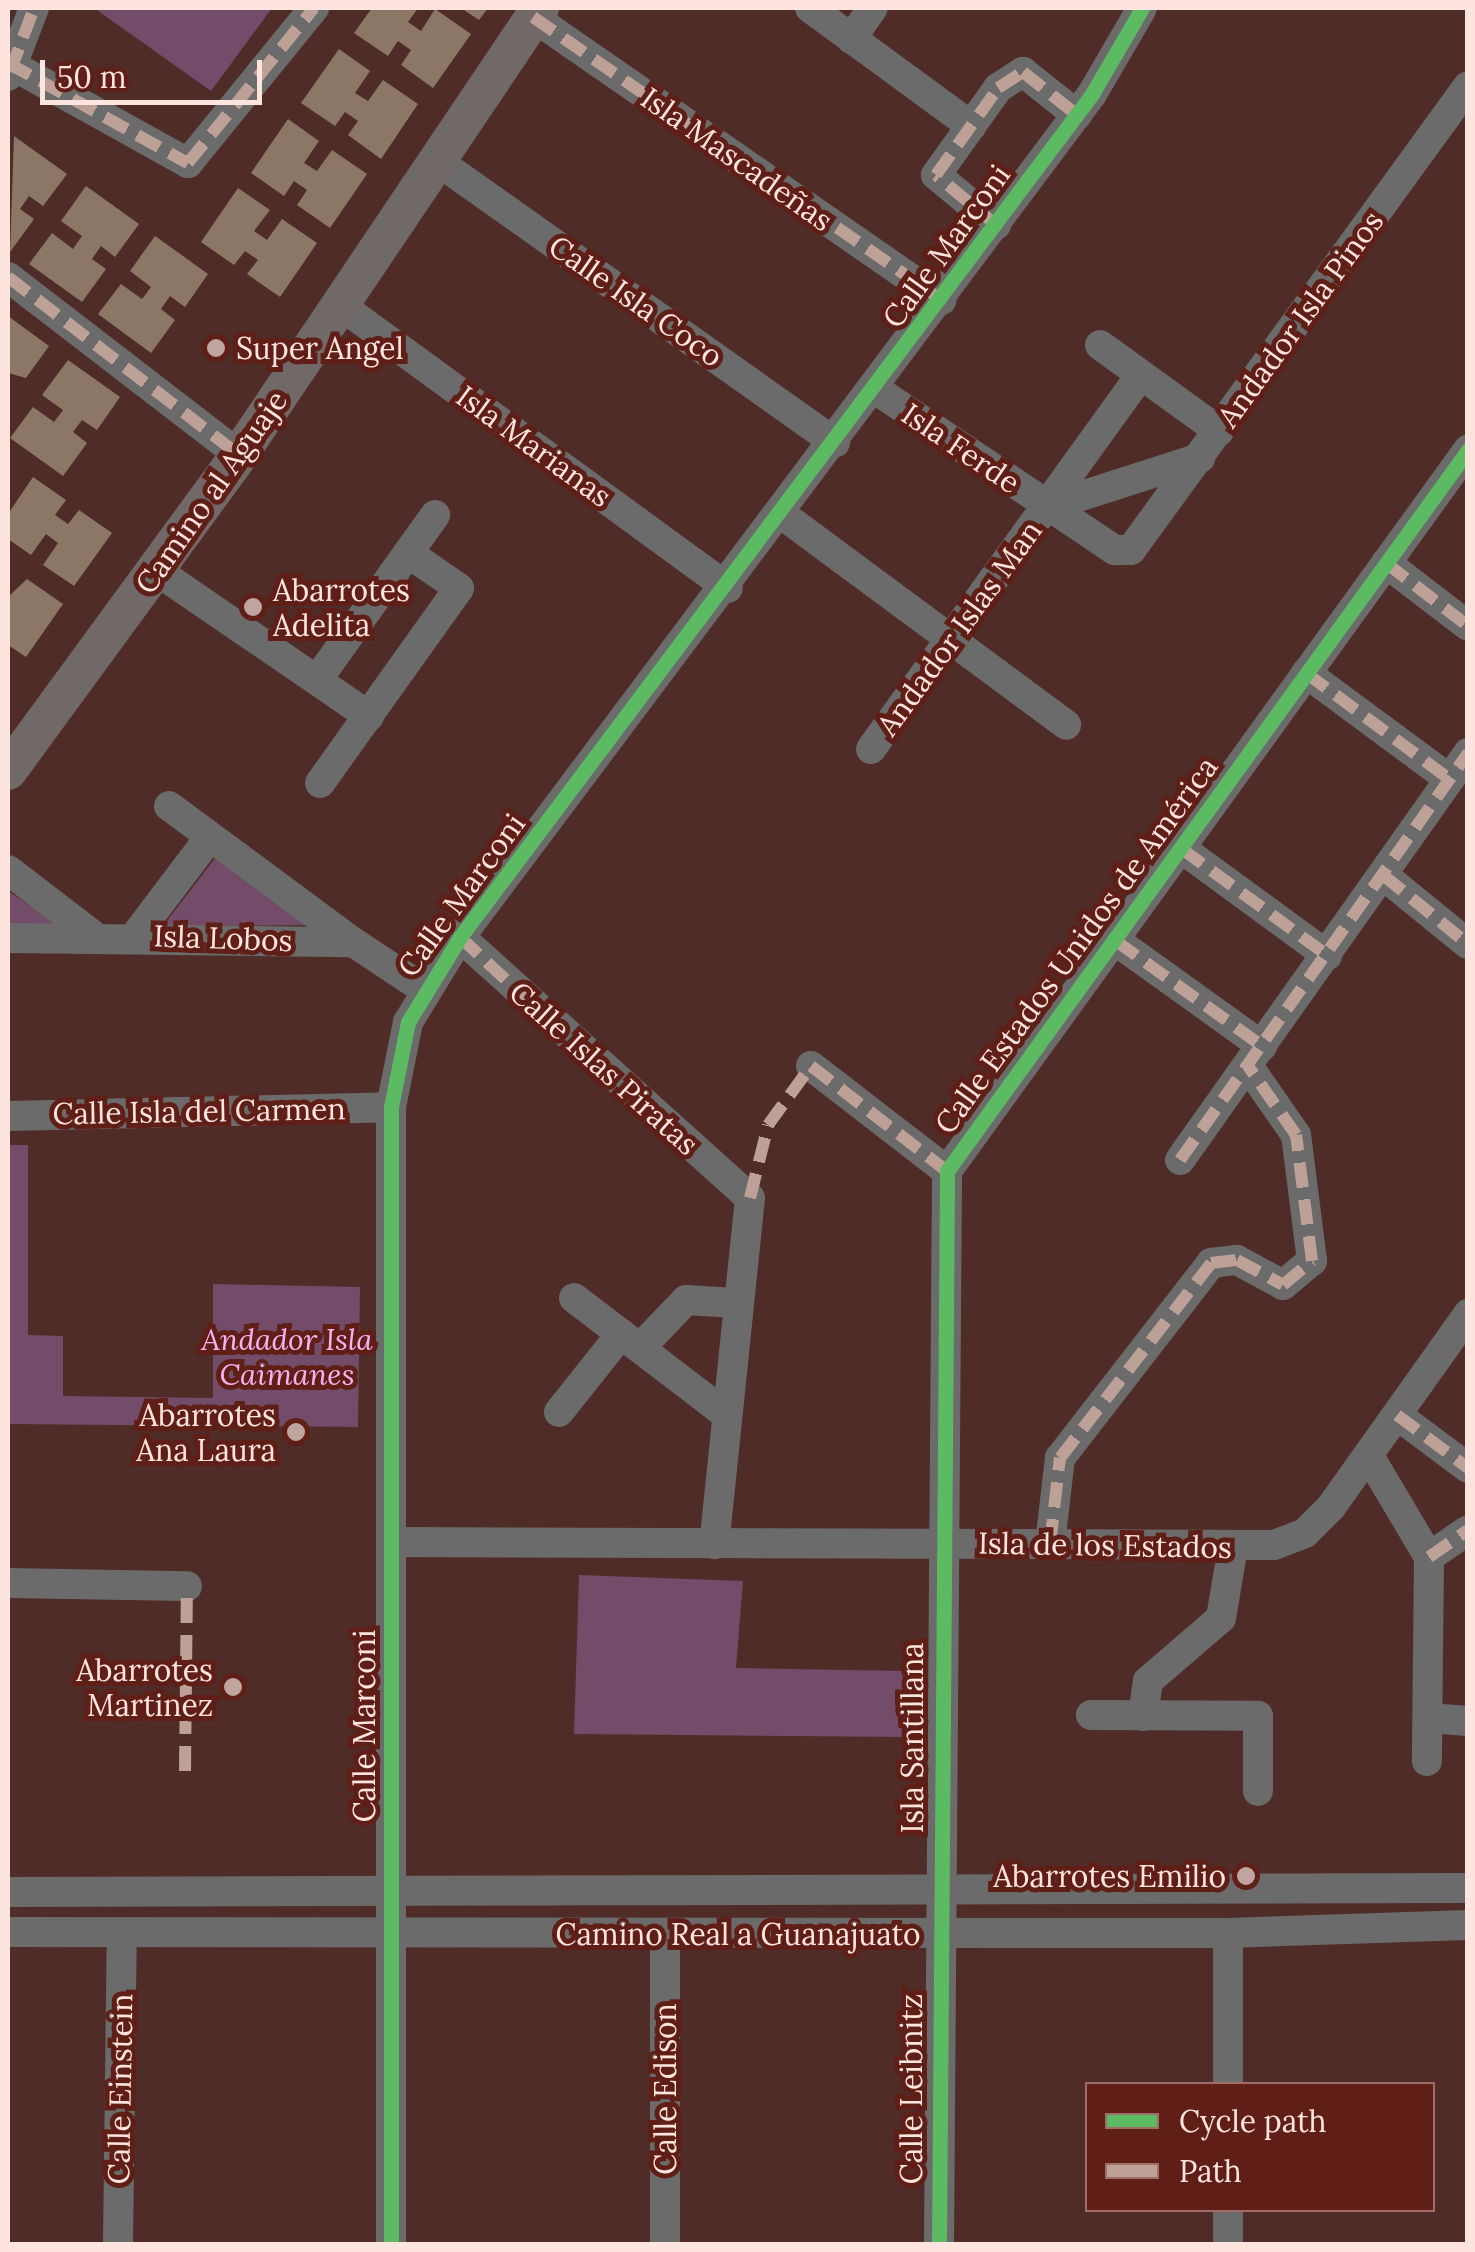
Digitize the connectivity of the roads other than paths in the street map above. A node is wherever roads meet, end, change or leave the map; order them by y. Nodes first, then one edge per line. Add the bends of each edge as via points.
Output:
1 (34, 8) edge
2 (314, 8) edge
3 (810, 8) edge
4 (874, 8) edge
5 (1142, 8) edge
6 (536, 12) edge
7 (850, 38) junction
8 (10, 68) edge
9 (1468, 86) edge
10 (1077, 115) junction
11 (972, 126) junction
12 (436, 160) junction
13 (996, 225) junction
14 (8, 277) edge
15 (942, 300) junction
16 (340, 304) junction
17 (1100, 345) dead end
18 (1141, 375) junction
19 (874, 390) junction
20 (1219, 432) junction
21 (835, 443) junction
22 (1468, 450) edge
23 (239, 455) junction
24 (1200, 458) junction
25 (1047, 507) junction
26 (435, 515) dead end
27 (784, 516) junction
28 (1131, 550) joint
29 (408, 553) junction
30 (1386, 563) junction
31 (157, 571) junction
32 (728, 588) junction
33 (1468, 626) edge
34 (952, 641) junction
35 (1306, 673) junction
36 (317, 680) junction
37 (368, 716) junction
38 (1066, 725) dead end
39 (871, 749) dead end
40 (1468, 753) edge
41 (8, 771) edge
42 (1449, 779) junction
43 (320, 783) dead end
44 (169, 806) dead end
45 (209, 838) junction
46 (1182, 849) junction
47 (8, 870) edge
48 (1383, 875) junction
49 (94, 936) junction
50 (135, 936) junction
51 (460, 937) junction
52 (8, 938) edge
53 (1116, 941) junction
54 (352, 942) junction
55 (1468, 944) edge
56 (1328, 955) junction
57 (424, 990) junction
58 (1255, 1056) junction
59 (811, 1066) dead end
60 (391, 1107) junction
61 (8, 1116) edge
62 (1180, 1160) dead end
63 (947, 1171) junction
64 (574, 1298) dead end
65 (736, 1303) junction
66 (1468, 1314) edge
67 (630, 1341) junction
68 (559, 1412) dead end
69 (723, 1412) junction
70 (1397, 1416) junction
71 (1369, 1456) junction
72 (1468, 1468) edge
73 (1468, 1530) edge
74 (391, 1542) junction
75 (941, 1543) junction
76 (714, 1544) junction
77 (1050, 1544) junction
78 (1234, 1547) junction
79 (1429, 1557) junction
80 (8, 1583) edge
81 (187, 1586) dead end
82 (1091, 1715) dead end
83 (1143, 1716) junction
84 (1428, 1718) junction
85 (1468, 1720) edge
86 (1427, 1761) dead end
87 (1258, 1791) dead end
88 (1468, 1888) edge
89 (8, 1892) edge
90 (392, 1892) junction
91 (938, 1894) junction
92 (1468, 1925) edge
93 (8, 1932) edge
94 (393, 1933) junction
95 (1228, 1933) junction
96 (122, 1934) junction
97 (665, 1934) junction
98 (938, 1934) junction
99 (1228, 2082) edge
100 (1228, 2212) edge
101 (118, 2244) edge
102 (391, 2244) edge
103 (664, 2244) edge
104 (939, 2244) edge
105 (1228, 2244) edge

1 - 8 street
2 - 8 street via 188,163
3 - 7 street
4 - 7 street
5 - 10 street, Calle Marconi
6 - 12 main road, Camino al Aguaje
6 - 15 street, Isla Mascadeñas
7 - 11 street
9 - 20 street, Andador Isla Pinos
10 - 11 street via 1024,72 998,88
10 - 13 street, Calle Marconi
11 - 13 street via 938,184
12 - 16 main road, Camino al Aguaje
12 - 21 street, Calle Isla Coco
13 - 15 street, Calle Marconi
14 - 23 street
15 - 19 street, Calle Marconi
16 - 23 main road, Camino al Aguaje
16 - 32 street, Isla Marianas
17 - 18 street
18 - 20 street
18 - 25 street, Andador Islas Man
19 - 21 street, Calle Marconi
19 - 25 street, Isla Ferde
20 - 24 street, Andador Isla Pinos
21 - 27 street, Calle Marconi
22 - 30 street, Calle Estados Unidos de América
23 - 31 main road, Camino al Aguaje
24 - 25 street
24 - 28 street, Andador Isla Pinos
25 - 28 street, Isla Ferde via 1115,550
25 - 34 street, Andador Islas Man
26 - 29 street
27 - 32 street, Calle Marconi
27 - 34 street
29 - 36 street
29 - 37 street via 459,588
30 - 33 street
30 - 35 street, Calle Estados Unidos de América
31 - 36 street
31 - 41 main road, Camino al Aguaje
32 - 51 street, Calle Marconi
34 - 38 street
34 - 39 street, Andador Islas Man
35 - 42 street
35 - 46 street, Calle Estados Unidos de América
36 - 37 street
37 - 43 street
40 - 42 street
42 - 48 street
44 - 45 street, Isla Lobos
45 - 50 street
45 - 54 street, Isla Lobos
46 - 53 street, Calle Estados Unidos de América
46 - 56 street
47 - 49 street
48 - 55 street
48 - 56 street
49 - 50 street, Isla Lobos
49 - 52 street, Isla Lobos
50 - 54 street, Isla Lobos
51 - 57 street, Calle Marconi
51 - 65 street, Calle Islas Piratas via 750,1198
53 - 58 street
53 - 63 street, Calle Estados Unidos de América
54 - 57 street, Isla Lobos
56 - 58 street
57 - 60 street, Calle Marconi via 408,1022
58 - 62 street
58 - 77 street via 1296,1136 1312,1261 1282,1286 1237,1260 1211,1263 1060,1458
59 - 63 street
60 - 61 street, Calle Isla del Carmen
60 - 74 street, Calle Marconi
63 - 75 street, Calle Estados Unidos de América
64 - 67 street
65 - 67 street via 686,1300
65 - 69 street
66 - 70 street, Isla de los Estados
67 - 68 street
67 - 69 street
69 - 76 street
70 - 71 street, Isla de los Estados
70 - 72 street
71 - 78 street, Isla de los Estados via 1305,1533
71 - 79 street
73 - 79 street
74 - 76 street, Isla de los Estados
74 - 90 street, Calle Marconi
75 - 76 street, Isla de los Estados
75 - 77 street, Isla de los Estados
75 - 91 street, Isla Santillana
77 - 78 street, Isla de los Estados
78 - 83 street via 1222,1618 1148,1682
79 - 84 street
80 - 81 street
82 - 83 street
83 - 87 street via 1258,1716
84 - 85 street
84 - 86 street
88 - 91 street, Camino Real a Guanajuato
89 - 90 street, Camino Real a Guanajuato
90 - 91 street, Camino Real a Guanajuato
90 - 94 street, Calle Marconi
91 - 98 street, Isla Santillana
92 - 95 street, Camino Real a Guanajuato
93 - 96 street, Camino Real a Guanajuato
94 - 96 street, Camino Real a Guanajuato
94 - 97 street, Camino Real a Guanajuato
94 - 102 street, Calle Marconi
95 - 98 street, Camino Real a Guanajuato
95 - 99 street
96 - 101 street, Calle Einstein
97 - 98 street, Camino Real a Guanajuato
97 - 103 street, Calle Edison
98 - 104 street, Calle Leibnitz
100 - 105 street

